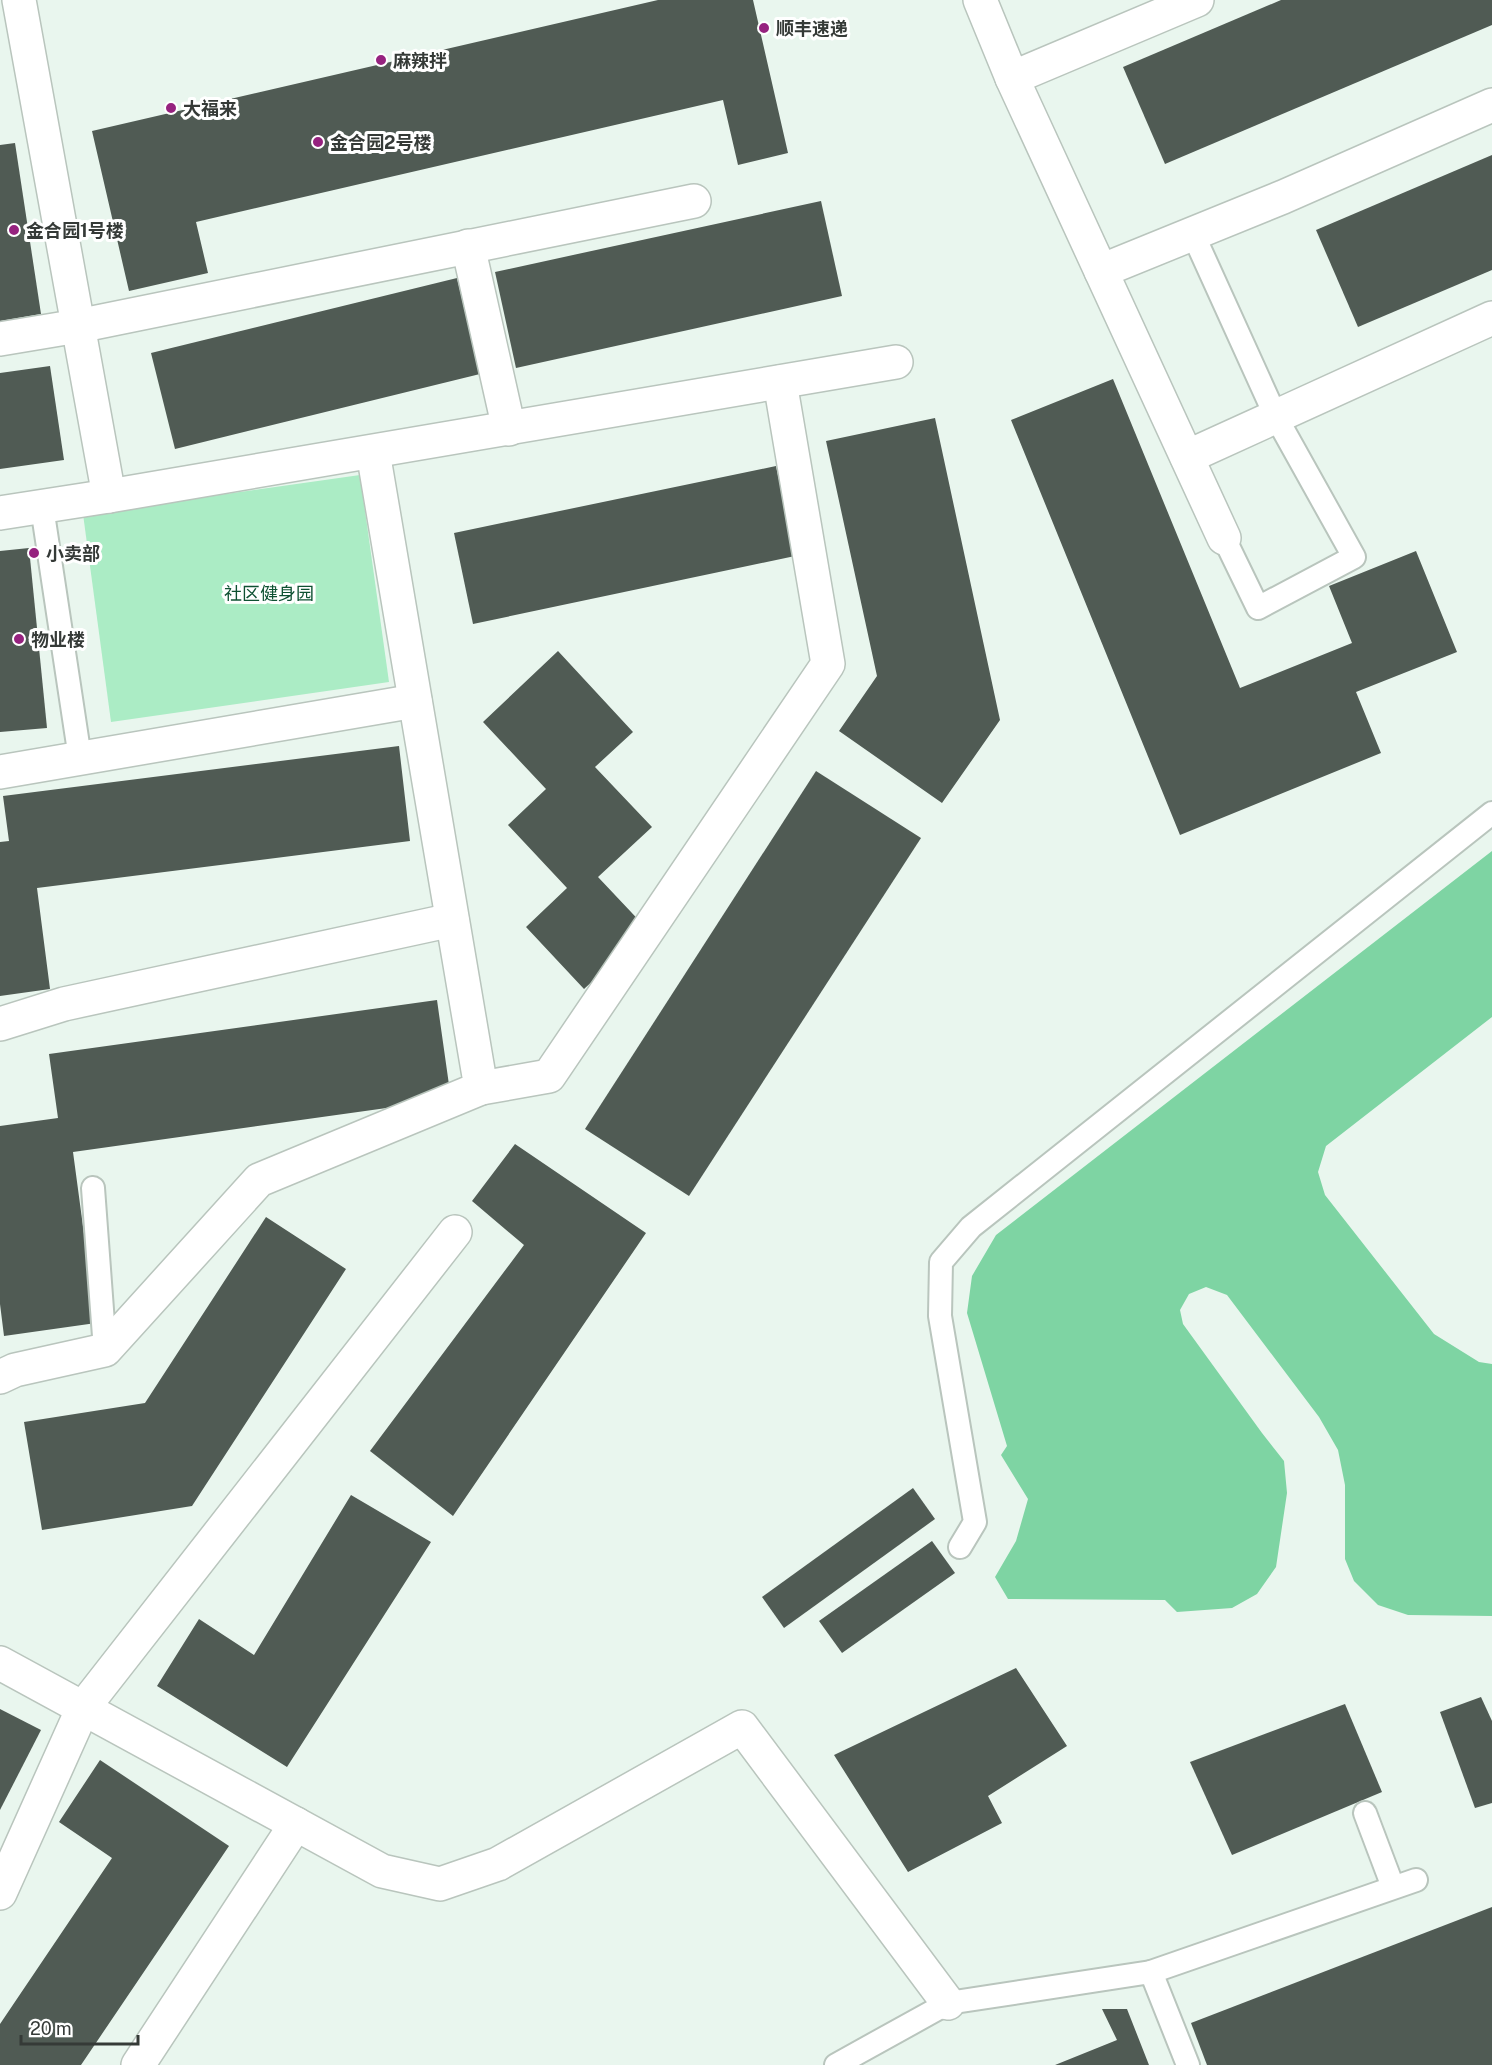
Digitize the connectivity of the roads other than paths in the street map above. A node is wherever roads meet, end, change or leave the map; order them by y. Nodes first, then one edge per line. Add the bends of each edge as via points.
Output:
1 (18, 0) edge
2 (980, 0) edge
3 (1197, 0) edge
4 (1012, 78) junction
5 (1492, 105) edge
6 (694, 201) dead end
7 (1193, 234) junction
8 (468, 246) junction
9 (1101, 271) junction
10 (1492, 318) edge
11 (78, 326) junction
12 (0, 339) edge
13 (896, 362) dead end
14 (780, 382) junction
15 (1276, 417) junction
16 (509, 429) junction
17 (372, 452) junction
18 (1187, 457) junction
19 (109, 496) junction
20 (42, 507) junction
21 (0, 513) edge
22 (1224, 538) joint
23 (415, 701) junction
24 (80, 758) junction
25 (0, 772) edge
26 (1492, 813) edge
27 (452, 920) junction
28 (0, 1024) edge
29 (481, 1088) junction
30 (93, 1188) dead end
31 (455, 1232) dead end
32 (105, 1350) junction
33 (0, 1377) edge
34 (960, 1547) dead end
35 (0, 1663) edge
36 (83, 1708) junction
37 (1365, 1813) dead end
38 (296, 1824) junction
39 (1416, 1880) dead end
40 (1393, 1887) junction
41 (0, 1893) edge
42 (1151, 1972) junction
43 (948, 2003) junction
44 (138, 2065) edge
45 (836, 2065) edge
46 (1188, 2065) edge

1 - 11 street
2 - 4 street
3 - 4 street
4 - 9 street
5 - 7 street
6 - 8 street
7 - 9 street
7 - 15 lane
8 - 11 street
8 - 16 street
9 - 18 street
10 - 15 street
11 - 12 street
11 - 19 street
13 - 14 street
14 - 16 street
14 - 29 street via 828,664 549,1076
15 - 18 street
15 - 22 lane via 1354,556 1258,608
16 - 17 street
17 - 19 street
17 - 23 street
18 - 22 street
19 - 20 street
20 - 21 street
20 - 24 lane
23 - 24 street
23 - 27 street
24 - 25 street
26 - 34 lane via 971,1227 941,1262 940,1316 975,1522
27 - 28 street via 64,1004
27 - 29 street
29 - 32 street via 259,1180
30 - 32 lane
31 - 36 street
32 - 33 street via 15,1370
35 - 36 street
36 - 38 street
36 - 41 street
37 - 40 lane
38 - 43 street via 382,1871 440,1884 498,1864 742,1727
38 - 44 street
39 - 40 lane
40 - 42 lane
42 - 43 lane
42 - 46 lane
43 - 45 lane

